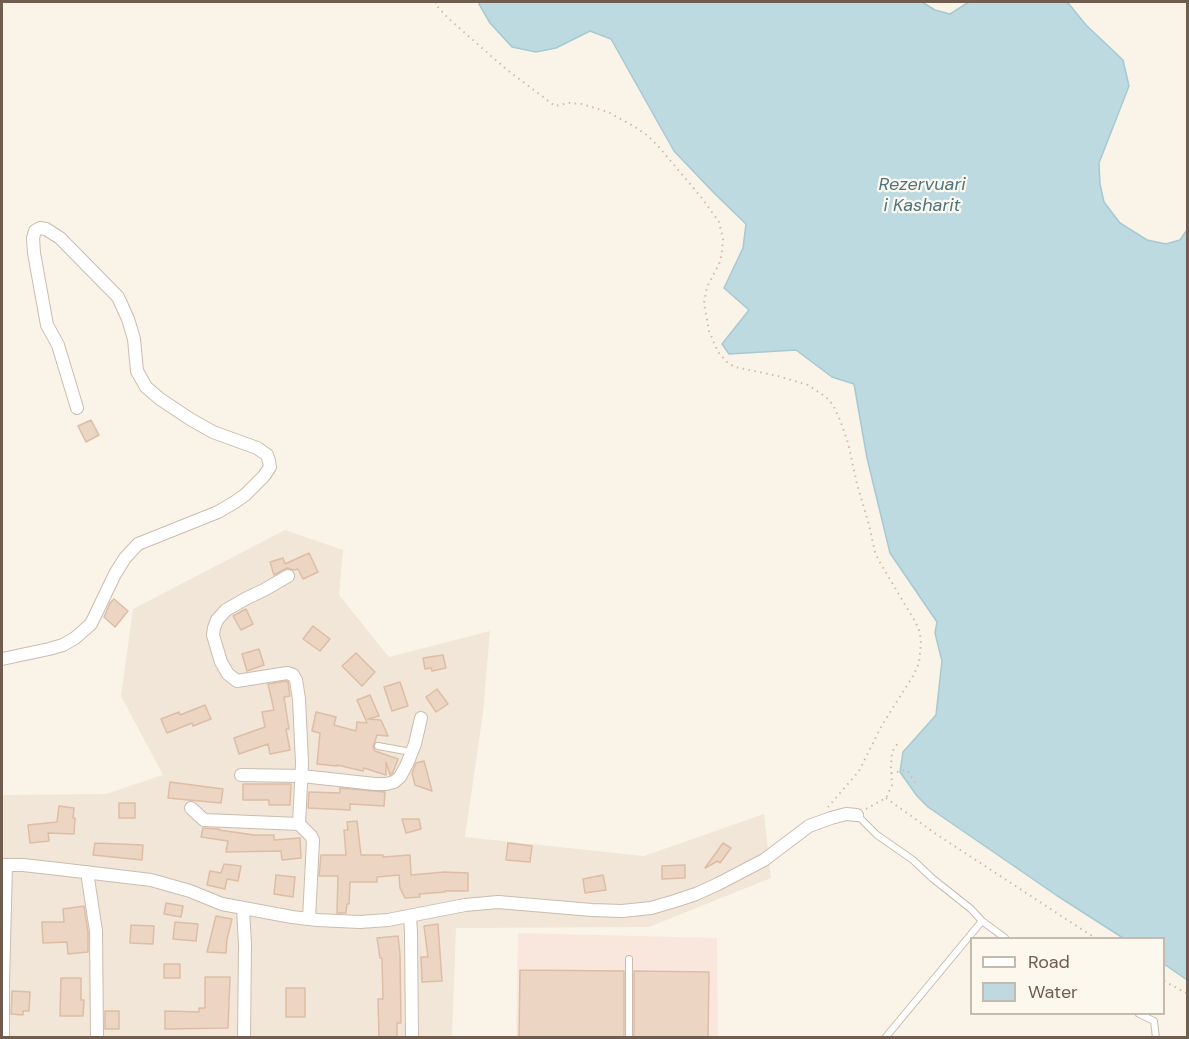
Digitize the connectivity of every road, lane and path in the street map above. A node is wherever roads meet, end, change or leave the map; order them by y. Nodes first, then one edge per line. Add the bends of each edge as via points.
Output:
1 (436, 2) edge
2 (76, 408) dead end
3 (288, 576) dead end
4 (2, 659) edge
5 (421, 718) dead end
6 (898, 743) dead end
7 (378, 746) dead end
8 (411, 752) junction
9 (891, 773) junction
10 (241, 775) dead end
11 (302, 776) junction
12 (916, 784) dead end
13 (886, 798) junction
14 (191, 808) dead end
15 (825, 812) dead end
16 (857, 815) junction
17 (299, 824) junction
18 (4, 865) edge
19 (87, 872) junction
20 (243, 909) junction
21 (410, 916) junction
22 (309, 919) junction
23 (981, 921) junction
24 (1002, 937) edge
25 (1092, 937) edge
26 (629, 959) dead end
27 (1165, 982) edge
28 (1188, 994) edge
29 (1141, 1015) edge
30 (97, 1037) edge
31 (3, 1038) edge
32 (244, 1038) edge
33 (412, 1038) edge
34 (629, 1038) edge
35 (885, 1038) edge
36 (1156, 1038) edge

1 - 15 path via 449,19 506,69 555,106 582,104 608,112 658,146 719,222 722,253 704,303 718,352 735,367 808,385 833,405 848,443 875,552 916,623 921,643 913,676 882,724 859,771
2 - 4 street via 58,345 47,325 33,238 40,228 60,238 118,297 134,339 137,371 146,387 213,432 267,454 270,467 245,495 218,512 138,544 125,558 91,624 75,638 49,650
3 - 11 street via 226,610 217,620 213,635 221,662 237,681 293,675 299,699
5 - 8 street
6 - 9 path via 892,752
7 - 8 lane
8 - 11 street via 400,777 386,784
9 - 12 path via 907,770
9 - 13 path via 892,785
10 - 11 street
11 - 17 street
13 - 16 path
13 - 25 path
14 - 17 street via 204,820
16 - 21 street via 817,822 764,860 728,879 651,908 592,910 498,902
16 - 23 lane
17 - 22 street via 313,840
18 - 19 street
18 - 31 street
19 - 20 street via 151,880
19 - 30 street via 96,931
20 - 22 street
20 - 32 street
21 - 22 street via 360,922
21 - 33 street
23 - 24 lane
23 - 35 lane
26 - 34 lane
27 - 28 path
29 - 36 lane via 1154,1021

